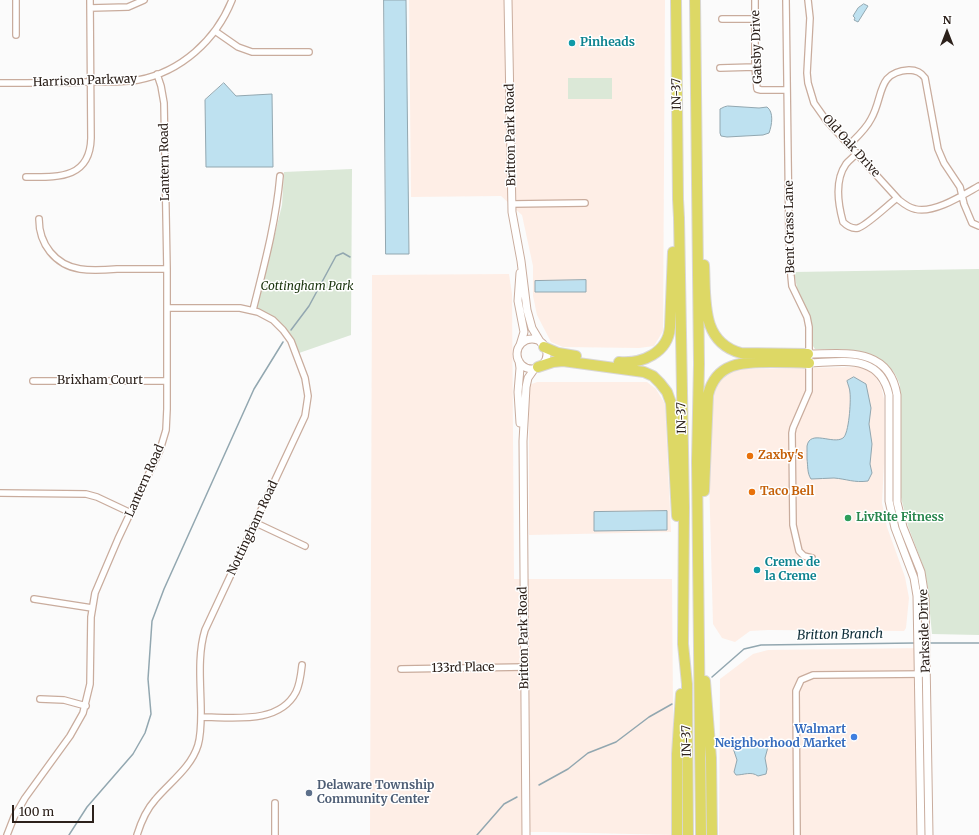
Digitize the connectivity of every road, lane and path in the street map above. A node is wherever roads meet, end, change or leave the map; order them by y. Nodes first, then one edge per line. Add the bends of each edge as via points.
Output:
1 (16, 0) edge
2 (90, 0) edge
3 (144, 0) edge
4 (232, 0) edge
5 (508, 0) edge
6 (676, 0) edge
7 (695, 0) edge
8 (756, 0) edge
9 (786, 0) edge
10 (808, 0) edge
11 (90, 8) junction
12 (722, 19) dead end
13 (756, 19) junction
14 (215, 31) junction
15 (16, 35) dead end
16 (309, 52) dead end
17 (755, 67) junction
18 (720, 68) dead end
19 (157, 74) junction
20 (90, 82) junction
21 (0, 83) edge
22 (786, 90) junction
23 (849, 145) junction
24 (857, 154) junction
25 (280, 176) dead end
26 (26, 178) dead end
27 (979, 186) edge
28 (697, 192) junction
29 (962, 196) junction
30 (897, 198) junction
31 (678, 199) junction
32 (585, 203) dead end
33 (512, 204) junction
34 (39, 219) dead end
35 (979, 226) edge
36 (167, 269) junction
37 (521, 269) junction
38 (167, 308) junction
39 (253, 310) junction
40 (543, 345) junction
41 (520, 346) junction
42 (808, 358) junction
43 (518, 359) junction
44 (536, 368) junction
45 (33, 381) dead end
46 (167, 381) junction
47 (522, 441) junction
48 (0, 493) edge
49 (131, 513) junction
50 (256, 523) junction
51 (305, 546) dead end
52 (698, 552) junction
53 (812, 558) dead end
54 (34, 599) dead end
55 (682, 600) junction
56 (92, 608) junction
57 (699, 622) junction
58 (683, 644) junction
59 (922, 646) junction
60 (302, 665) dead end
61 (524, 667) junction
62 (401, 669) dead end
63 (923, 674) junction
64 (40, 699) dead end
65 (86, 706) junction
66 (201, 717) junction
67 (275, 804) dead end
68 (7, 835) edge
69 (138, 835) edge
70 (275, 835) edge
71 (526, 835) edge
72 (677, 835) edge
73 (688, 835) edge
74 (701, 835) edge
75 (712, 835) edge
76 (797, 835) edge
77 (921, 835) edge
78 (929, 835) edge

1 - 15 street
2 - 11 street
3 - 11 street via 128,7
4 - 14 street, Harrison Parkway
5 - 33 street, Britton Park Road
6 - 31 highway, IN-37
7 - 28 highway, IN-37
8 - 13 street, Gatsby Drive
9 - 22 street, Bent Grass Lane
10 - 23 street, Old Oak Drive via 810,18 807,73 810,93 814,104
11 - 20 street
12 - 13 street
13 - 17 street, Gatsby Drive
14 - 16 street via 238,47 252,52
14 - 19 street, Harrison Parkway via 193,54
17 - 18 street
17 - 22 street, Gatsby Drive via 757,89
19 - 20 street, Harrison Parkway via 129,81
19 - 36 street, Lantern Road via 164,103
20 - 21 street, Harrison Parkway
20 - 26 street via 91,144 85,161 67,175
22 - 42 street, Bent Grass Lane via 791,276 792,286 808,320
23 - 24 street, Old Oak Drive
23 - 29 street via 871,120 881,89 888,78 905,70 920,72 925,78 938,149 960,187
24 - 30 street, Old Oak Drive
24 - 30 street via 846,163 839,177 838,195 843,222 854,228 862,226
25 - 39 street via 273,229
27 - 29 street, Old Oak Drive
28 - 42 highway via 701,216 707,317 713,332 724,346 741,353
28 - 52 highway, IN-37
29 - 30 street, Old Oak Drive via 928,210 914,209
29 - 35 street via 972,223
31 - 40 highway via 675,215 670,330 659,350 647,358 630,362 563,354
31 - 55 highway, IN-37 via 684,507
32 - 33 street
33 - 37 street, Britton Park Road
34 - 36 street via 40,232 46,246 57,259 74,268
36 - 38 street, Lantern Road
37 - 40 street, Britton Park Road via 530,324
37 - 41 street, Britton Park Road via 518,297 524,332
38 - 39 street, Nottingham Road
38 - 46 street, Lantern Road
39 - 50 street, Nottingham Road via 273,320 289,338 305,378 308,396 305,416
40 - 41 street via 537,341 527,340
40 - 44 street via 545,360
41 - 43 street
42 - 52 highway via 739,363 724,370 712,384 708,395 703,530
42 - 53 street, Bent Grass Lane via 808,394 792,433 793,525 799,551 804,556
42 - 59 street, Parkside Drive via 858,362 880,373 887,387 890,505 895,528 914,578 918,635
42 - 59 street, Parkside Drive via 856,354 869,357 881,364 892,378 896,390 898,502 903,527 918,564 925,598 926,635
43 - 44 street via 524,367
43 - 47 street, Britton Park Road
44 - 47 street, Britton Park Road via 528,378 526,386
44 - 55 highway via 563,361 640,370 653,376 664,388 671,407
45 - 46 street, Brixham Court
46 - 49 street, Lantern Road via 164,437
47 - 61 street, Britton Park Road
48 - 49 street via 86,494
49 - 56 street, Lantern Road via 99,582
50 - 51 street
50 - 66 street, Nottingham Road via 204,635 201,656
52 - 57 highway, IN-37
54 - 56 street
55 - 58 highway, IN-37
56 - 65 street, Lantern Road via 90,684
57 - 74 highway, IN-37
57 - 75 highway via 711,758
58 - 72 highway via 677,754
58 - 73 highway, IN-37 via 687,684
59 - 63 street, Parkside Drive
60 - 66 street via 296,693 275,712 255,717
61 - 62 street, 133rd Place
61 - 71 street, Britton Park Road
63 - 76 street via 813,675 801,680 796,690
63 - 77 street, Parkside Drive
63 - 78 street, Parkside Drive
64 - 65 street via 64,700
65 - 68 street, Lantern Road via 74,730 19,808
66 - 69 street, Nottingham Road via 200,739 193,757 150,806
67 - 70 street

